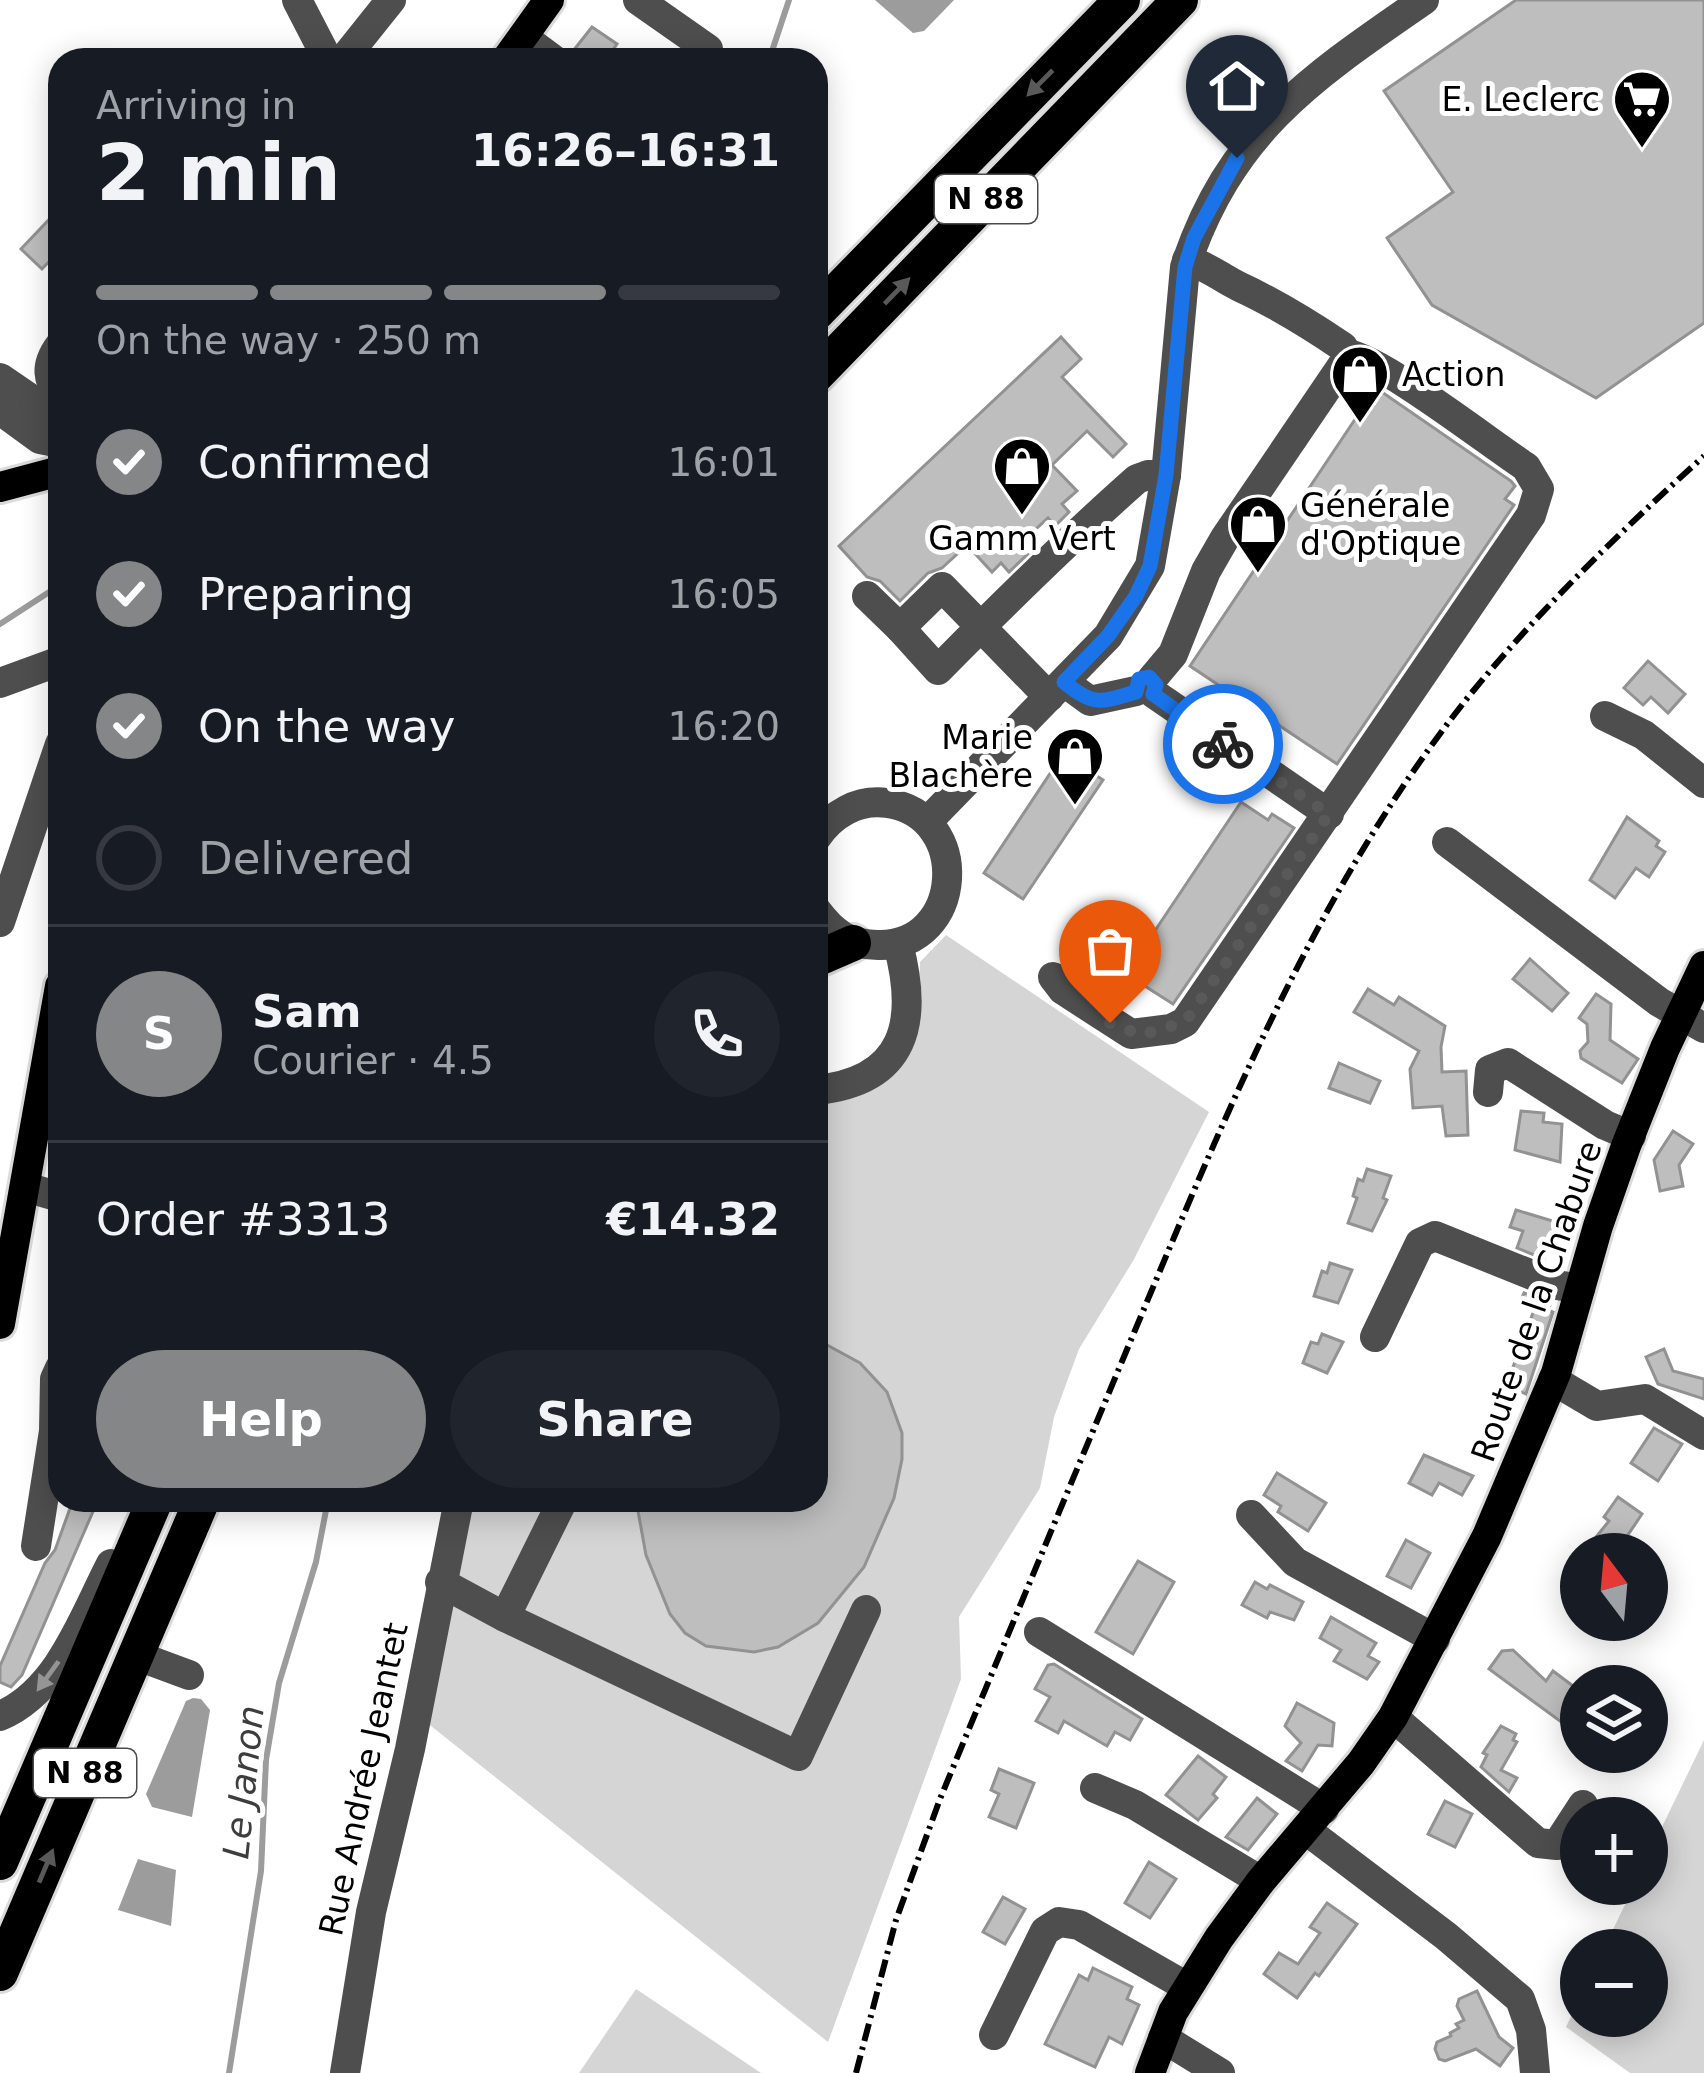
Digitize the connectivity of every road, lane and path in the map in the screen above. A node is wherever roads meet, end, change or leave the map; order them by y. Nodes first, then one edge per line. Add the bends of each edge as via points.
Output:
1 (297, 0) edge
2 (391, 0) edge
3 (549, 0) edge
4 (620, 0) edge
5 (638, 0) edge
6 (1122, 0) edge
7 (1180, 0) edge
8 (1424, 0) edge
9 (322, 48) edge
10 (353, 48) edge
11 (514, 48) edge
12 (671, 48) dead end
13 (705, 48) edge
14 (1187, 260) junction
15 (828, 301) edge
16 (1348, 355) junction
17 (828, 363) edge
18 (0, 378) edge
19 (0, 410) edge
20 (48, 410) edge
21 (48, 442) edge
22 (48, 454) edge
23 (48, 474) edge
24 (1166, 475) junction
25 (0, 485) edge
26 (48, 491) edge
27 (0, 499) edge
28 (867, 596) dead end
29 (981, 626) junction
30 (900, 628) junction
31 (48, 665) edge
32 (0, 683) edge
33 (1147, 688) junction
34 (1057, 690) junction
35 (1605, 716) dead end
36 (48, 773) edge
37 (1704, 783) edge
38 (1329, 814) junction
39 (928, 821) junction
40 (828, 826) edge
41 (1448, 842) dead end
42 (11, 862) edge
43 (0, 922) edge
44 (828, 924) edge
45 (854, 943) junction
46 (898, 944) junction
47 (828, 954) edge
48 (1704, 966) edge
49 (1053, 977) dead end
50 (1692, 1021) edge
51 (48, 1055) edge
52 (828, 1087) edge
53 (1488, 1092) dead end
54 (1631, 1136) junction
55 (25, 1187) junction
56 (48, 1194) edge
57 (1580, 1289) junction
58 (0, 1324) edge
59 (1376, 1337) dead end
60 (1553, 1380) junction
61 (1704, 1435) edge
62 (48, 1469) edge
63 (138, 1512) edge
64 (150, 1512) edge
65 (197, 1512) edge
66 (223, 1512) edge
67 (455, 1512) edge
68 (557, 1512) edge
69 (1251, 1514) dead end
70 (36, 1546) dead end
71 (169, 1573) junction
72 (440, 1582) junction
73 (866, 1610) dead end
74 (506, 1617) junction
75 (1039, 1632) dead end
76 (1435, 1639) junction
77 (134, 1655) junction
78 (188, 1675) dead end
79 (0, 1716) edge
80 (1393, 1717) junction
81 (1096, 1788) dead end
82 (1315, 1819) junction
83 (1560, 1840) edge
84 (0, 1862) edge
85 (1261, 1881) junction
86 (0, 1973) edge
87 (1187, 1987) junction
88 (994, 2035) dead end
89 (1163, 2038) junction
90 (345, 2073) edge
91 (1150, 2073) edge
92 (1220, 2073) edge
93 (1535, 2073) edge

1 - 9 street
2 - 10 street
3 - 11 main road
4 - 12 street via 667,34
5 - 13 street
6 -> 15 highway, N 88
17 -> 7 highway, N 88
8 - 14 street via 1265,122 1210,205
14 - 16 street via 1280,304
14 - 24 street
16 - 33 street via 1211,561 1173,654
16 - 38 street via 1526,467 1539,495
18 - 20 street
19 - 21 street
22 - 25 street
23 - 25 main road
24 - 29 street via 1137,479
24 - 34 street via 1150,566 1136,596
26 - 27 main road
28 - 30 street
29 - 30 street via 942,586
29 - 30 street via 938,670
29 - 34 street
31 - 32 street
33 - 34 street via 1090,701
33 - 38 street
34 - 39 street
35 - 37 street via 1644,735
36 - 42 street
38 - 49 street via 1185,1022 1131,1034
39 - 40 street via 884,802 842,812
39 - 46 street via 949,861 949,885 926,927
41 - 50 street
42 - 43 street
44 - 45 street
45 - 46 street
45 - 47 highway
46 - 52 street via 906,1005 896,1052 868,1078
48 - 50 main road, Route de la Chabure
50 - 54 main road, Route de la Chabure
51 - 55 main road
53 - 54 street via 1490,1070 1508,1063
54 - 57 main road, Route de la Chabure
55 - 56 street
55 - 58 main road
57 - 59 street via 1426,1238
57 - 60 main road, Route de la Chabure
60 - 61 street via 1597,1406 1645,1399
60 - 76 main road, Route de la Chabure
62 - 70 street
63 -> 79 street via 50,1678
64 - 84 highway, N 88
65 - 71 highway, N 88
66 - 71 highway
67 - 72 street, Rue Andrée Jeantet
68 - 74 street
69 - 76 street via 1295,1562
71 - 77 highway, N 88
72 - 74 street
72 - 90 street, Rue Andrée Jeantet via 370,1912
73 - 74 street via 798,1756
75 - 82 street
76 - 80 main road, Route de la Chabure
77 - 78 street
86 -> 77 highway, N 88
80 - 82 main road, Route de la Chabure
80 - 83 street via 1538,1843
81 - 85 street
82 - 85 main road, Route de la Chabure
82 - 93 street via 1520,1999
85 - 87 main road, Route de la Chabure
87 - 88 street via 1079,1924 1058,1922 1045,1930
87 - 89 main road, Route de la Chabure
89 - 91 main road, Route de la Chabure
89 - 92 street

